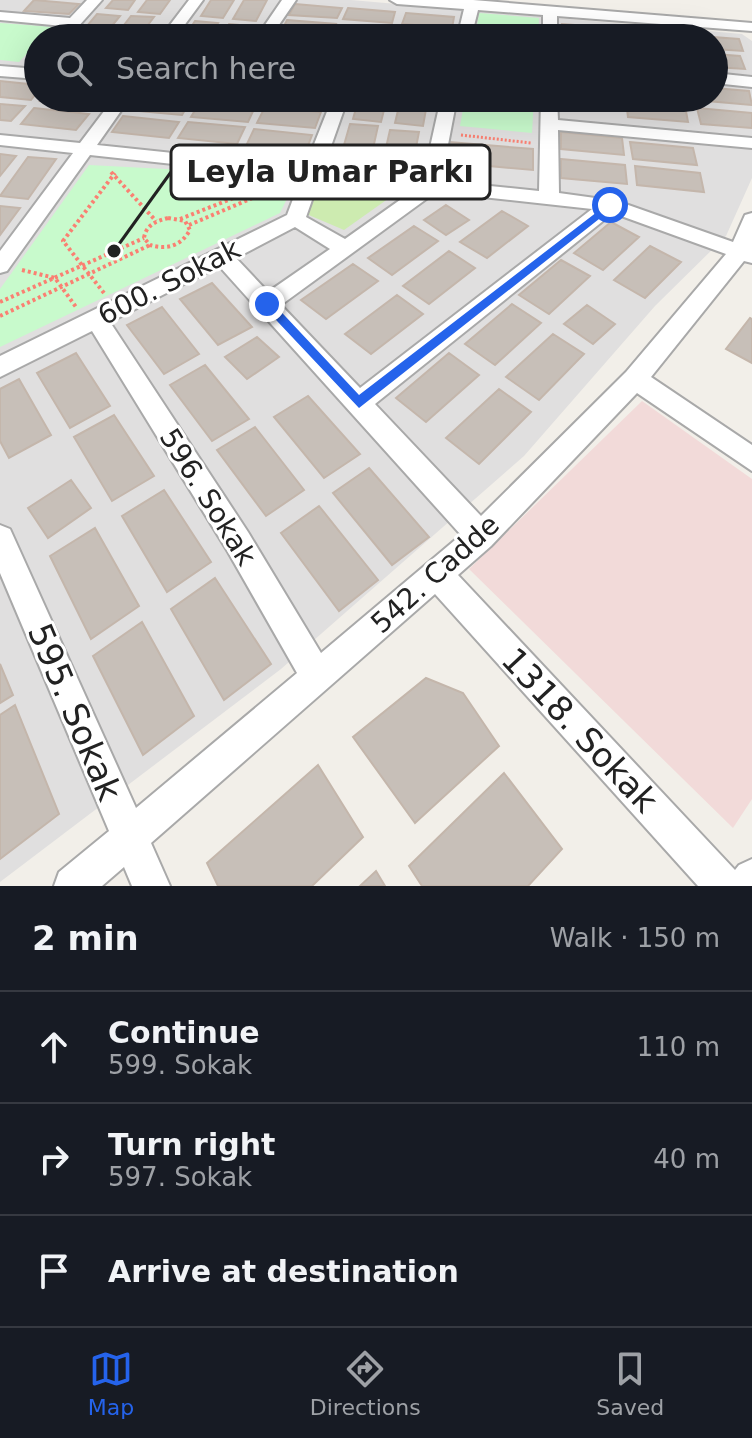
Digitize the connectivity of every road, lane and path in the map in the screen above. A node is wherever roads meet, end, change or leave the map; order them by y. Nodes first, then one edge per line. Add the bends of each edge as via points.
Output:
1 (95, 0) edge
2 (196, 0) edge
3 (289, 0) edge
4 (397, 0) edge
5 (472, 4) junction
6 (550, 11) junction
7 (0, 16) edge
8 (74, 23) joint
9 (178, 24) edge
10 (273, 24) edge
11 (467, 24) edge
12 (550, 24) edge
13 (714, 24) edge
14 (728, 25) edge
15 (752, 27) edge
16 (0, 71) edge
17 (24, 73) edge
18 (728, 79) edge
19 (752, 82) edge
20 (112, 112) edge
21 (334, 112) edge
22 (445, 112) edge
23 (549, 112) edge
24 (549, 124) junction
25 (440, 133) junction
26 (0, 140) edge
27 (752, 143) edge
28 (549, 145) junction
29 (85, 149) junction
30 (112, 173) junction
31 (306, 173) junction
32 (126, 174) dead end
33 (184, 181) dead end
34 (430, 188) junction
35 (255, 190) junction
36 (549, 199) junction
37 (610, 205) junction
38 (180, 219) junction
39 (295, 219) junction
40 (752, 220) edge
41 (156, 221) junction
42 (189, 225) junction
43 (144, 238) junction
44 (150, 245) junction
45 (347, 249) junction
46 (746, 254) edge
47 (222, 256) junction
48 (0, 265) edge
49 (82, 265) junction
50 (90, 274) junction
51 (55, 278) junction
52 (62, 287) junction
53 (0, 302) edge
54 (267, 304) junction
55 (96, 311) junction
56 (0, 316) edge
57 (0, 367) edge
58 (635, 379) junction
59 (359, 403) junction
60 (752, 459) edge
61 (481, 536) junction
62 (0, 539) edge
63 (437, 574) junction
64 (317, 677) junction
65 (130, 837) junction
66 (752, 878) edge
67 (73, 886) edge
68 (151, 886) edge
69 (724, 886) edge
70 (747, 886) edge

1 - 8 street
2 - 9 street
3 - 10 street
4 - 5 street
5 - 6 street
5 - 11 street
6 - 12 street
6 - 13 street
7 - 8 street
14 - 15 street
16 - 17 street
18 - 19 street
20 - 29 street
21 - 31 street
22 - 25 street
23 - 24 street
24 - 27 street
24 - 28 street
25 - 28 path
25 - 34 street
26 - 29 street
28 - 36 street
29 - 30 path
29 - 31 street
29 - 48 street
30 - 32 path
30 - 41 path
30 - 49 path via 63,241
31 - 34 street
31 - 35 path
31 - 39 street
31 - 42 path
33 - 35 path
34 - 36 street
34 - 45 street
35 - 38 path
36 - 37 street
37 - 46 street
37 - 59 street
38 - 41 path
38 - 42 path
39 - 45 street
39 - 47 street, 600. Sokak
40 - 46 street, 542. Cadde
41 - 43 path
42 - 44 path via 189,235 179,244
43 - 44 path
43 - 49 path
44 - 50 path
45 - 54 street
46 - 58 street, 542. Cadde
47 - 54 street
47 - 55 street, 600. Sokak
48 - 51 path
49 - 50 path
49 - 51 path
50 - 52 path
50 - 55 path
51 - 52 path
51 - 53 path
52 - 55 path
52 - 56 path
54 - 59 street
55 - 57 street, 600. Sokak
55 - 64 street, 596. Sokak
58 - 60 street
58 - 61 street, 542. Cadde
59 - 61 street
61 - 63 street, 542. Cadde
62 - 65 street, 595. Sokak
63 - 64 street, 542. Cadde
63 - 69 street, 1318. Sokak
64 - 65 street, 542. Cadde
65 - 67 street, 542. Cadde
65 - 68 street, 595. Sokak
66 - 70 street

